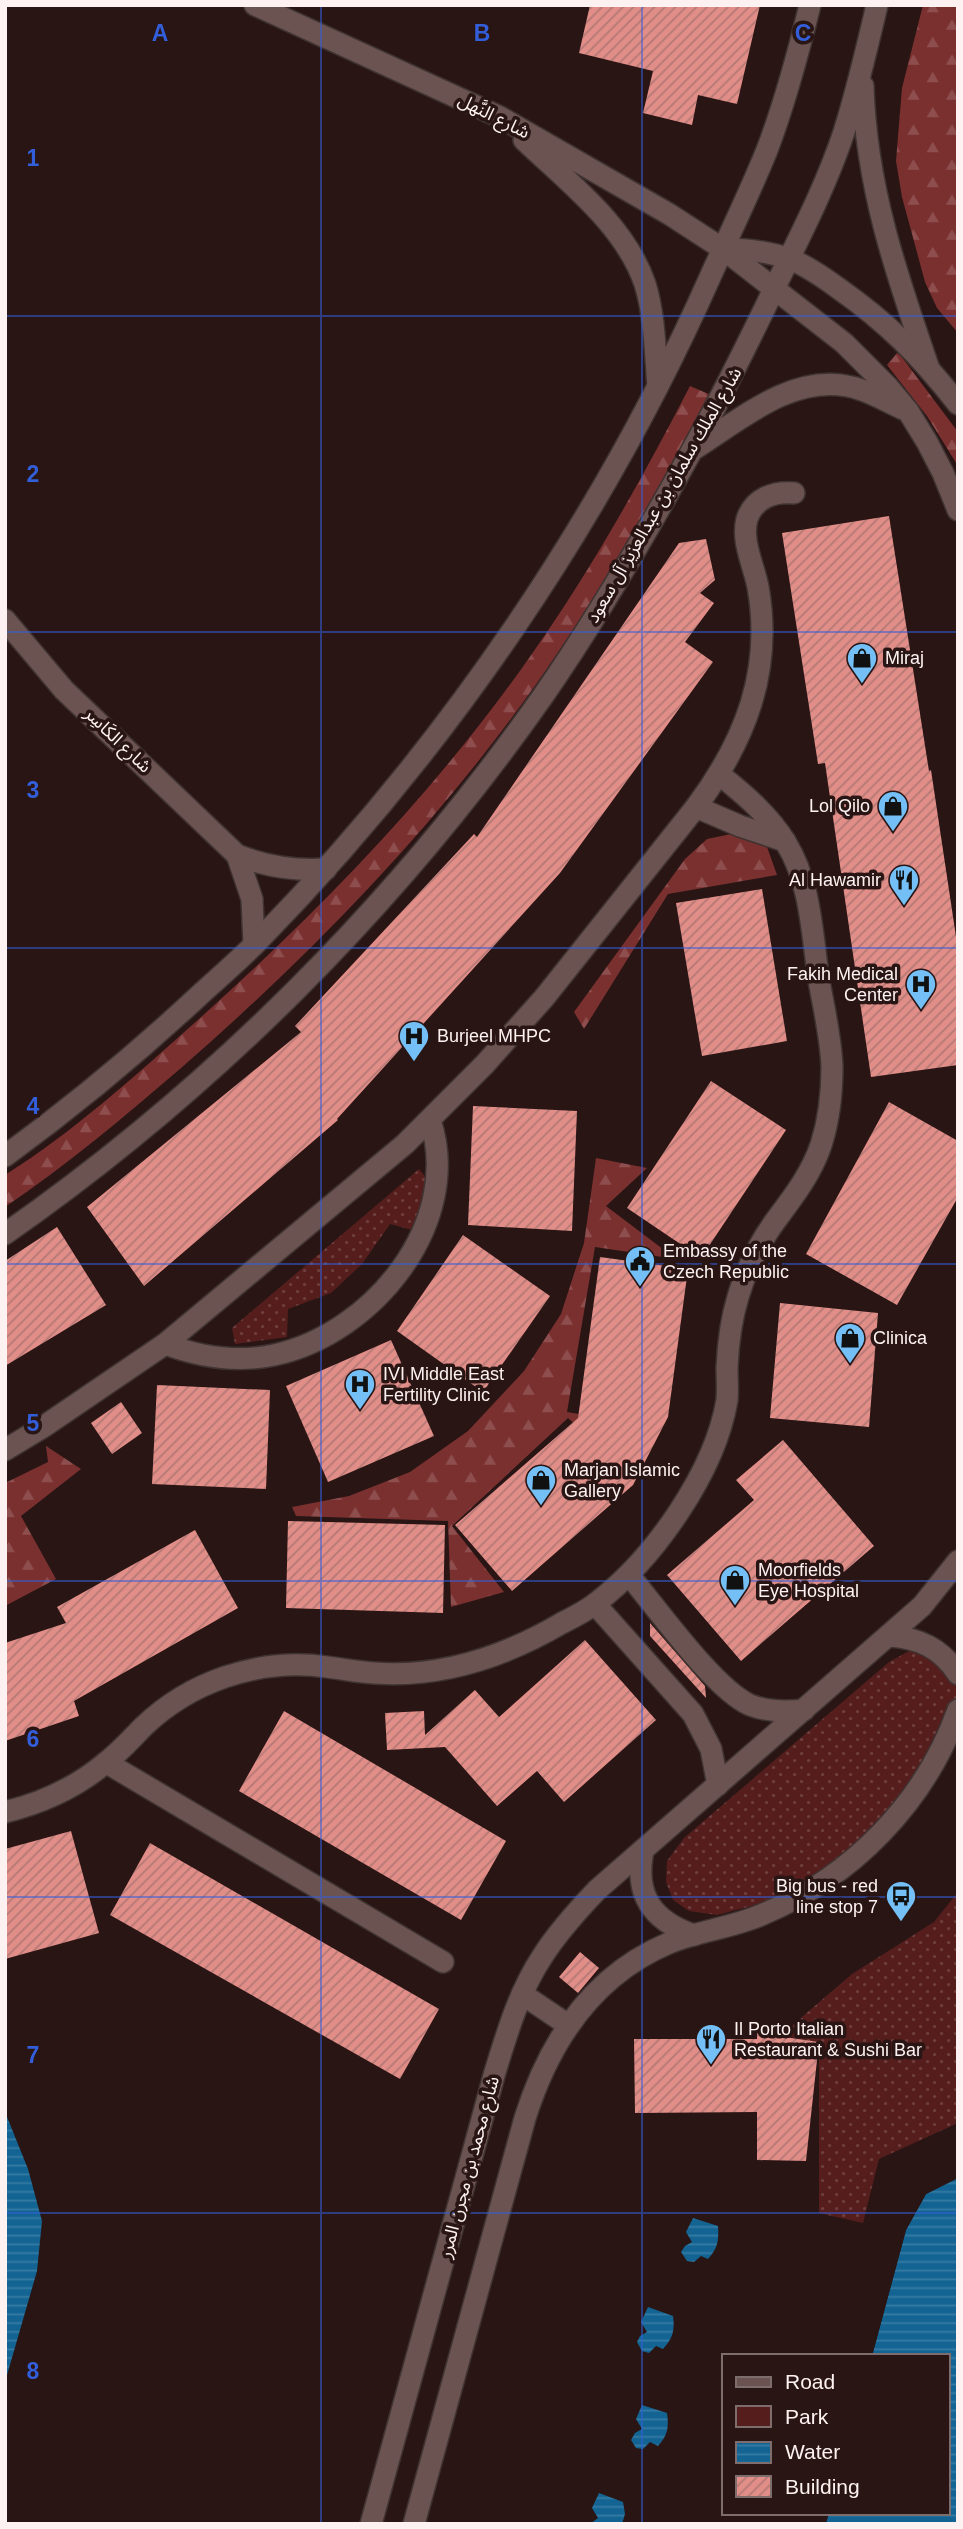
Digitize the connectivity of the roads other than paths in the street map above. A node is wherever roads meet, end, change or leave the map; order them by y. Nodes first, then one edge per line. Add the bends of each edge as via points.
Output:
1 (255, 5) edge
2 (810, 5) edge
3 (877, 5) edge
4 (862, 68) junction
5 (500, 117) junction
6 (723, 249) junction
7 (790, 259) junction
8 (775, 289) junction
9 (928, 366) junction
10 (659, 388) junction
11 (958, 404) edge
12 (908, 411) junction
13 (692, 450) junction
14 (794, 493) dead end
15 (958, 510) edge
16 (5, 620) edge
17 (720, 775) junction
18 (696, 807) junction
19 (785, 841) junction
20 (237, 855) junction
21 (326, 869) junction
22 (254, 945) junction
23 (430, 1120) junction
24 (5, 1156) edge
25 (5, 1234) edge
26 (165, 1344) junction
27 (5, 1450) edge
28 (958, 1561) edge
29 (629, 1575) junction
30 (595, 1604) junction
31 (889, 1636) junction
32 (958, 1674) edge
33 (804, 1710) junction
34 (958, 1710) edge
35 (107, 1763) junction
36 (719, 1785) junction
37 (5, 1812) edge
38 (643, 1851) junction
39 (694, 1936) junction
40 (443, 1962) dead end
41 (522, 1994) junction
42 (568, 2025) junction
43 (371, 2524) edge
44 (414, 2524) edge

1 - 5 street, شارع النَّهل
2 - 6 street via 775,127
3 - 4 street, شارع الملك سلمان بن عبدالعزيز آل سعود
4 - 7 street, شارع الملك سلمان بن عبدالعزيز آل سعود via 830,170
4 - 9 street via 871,169 884,234
5 - 6 street, شارع النَّهل
5 - 10 street via 625,243 645,285
6 - 7 street via 768,252
6 - 8 street
6 - 10 street
7 - 8 street, شارع الملك سلمان بن عبدالعزيز آل سعود
7 - 9 street via 865,307
8 - 12 street via 844,342
8 - 13 street, شارع الملك سلمان بن عبدالعزيز آل سعود
9 - 11 street
10 - 21 street via 492,660 391,793
12 - 13 street via 848,386 808,386 774,399
12 - 15 street
13 - 25 street, شارع الملك سلمان بن عبدالعزيز آل سعود via 636,551 543,696 447,823 384,897 283,1003 204,1076 93,1169
14 - 17 street via 762,499 748,516 746,538 758,588 761,650 751,709
16 - 20 street, شارع الكَاسِر via 64,690
17 - 18 street
17 - 19 street via 755,805
18 - 19 street
18 - 23 street via 544,998
19 - 29 street via 807,900 828,1035 832,1062 828,1118 809,1173 758,1248 745,1277 731,1324 727,1399 701,1472 687,1501
20 - 21 street, شارع الكَاسِر via 281,868
20 - 22 street, شارع الكَاسِر via 252,898
21 - 22 street
22 - 24 street via 163,1030
23 - 26 street
23 - 26 street via 438,1162 430,1208 397,1274 363,1310 322,1338 273,1355 220,1358
26 - 27 street
28 - 31 street, شارع محمد بن مجرن المرر via 922,1606
29 - 30 street
29 - 33 street via 711,1673 737,1697 768,1710
30 - 35 street via 514,1648 460,1666 379,1674 281,1665 222,1678 167,1706
30 - 36 street via 693,1714 711,1749
31 - 32 street via 932,1647
31 - 33 street, شارع محمد بن مجرن المرر
33 - 36 street, شارع محمد بن مجرن المرر
34 - 39 street via 920,1786 849,1863 771,1911
35 - 37 street via 64,1791
35 - 40 street
36 - 38 street, شارع محمد بن مجرن المرر
38 - 39 street via 640,1867 645,1898 665,1922
38 - 41 street, شارع محمد بن مجرن المرر via 566,1924 541,1957
39 - 42 street via 672,1942 630,1965
41 - 42 street
41 - 43 street, شارع محمد بن مجرن المرر via 495,2073
42 - 44 street via 544,2066 525,2118

